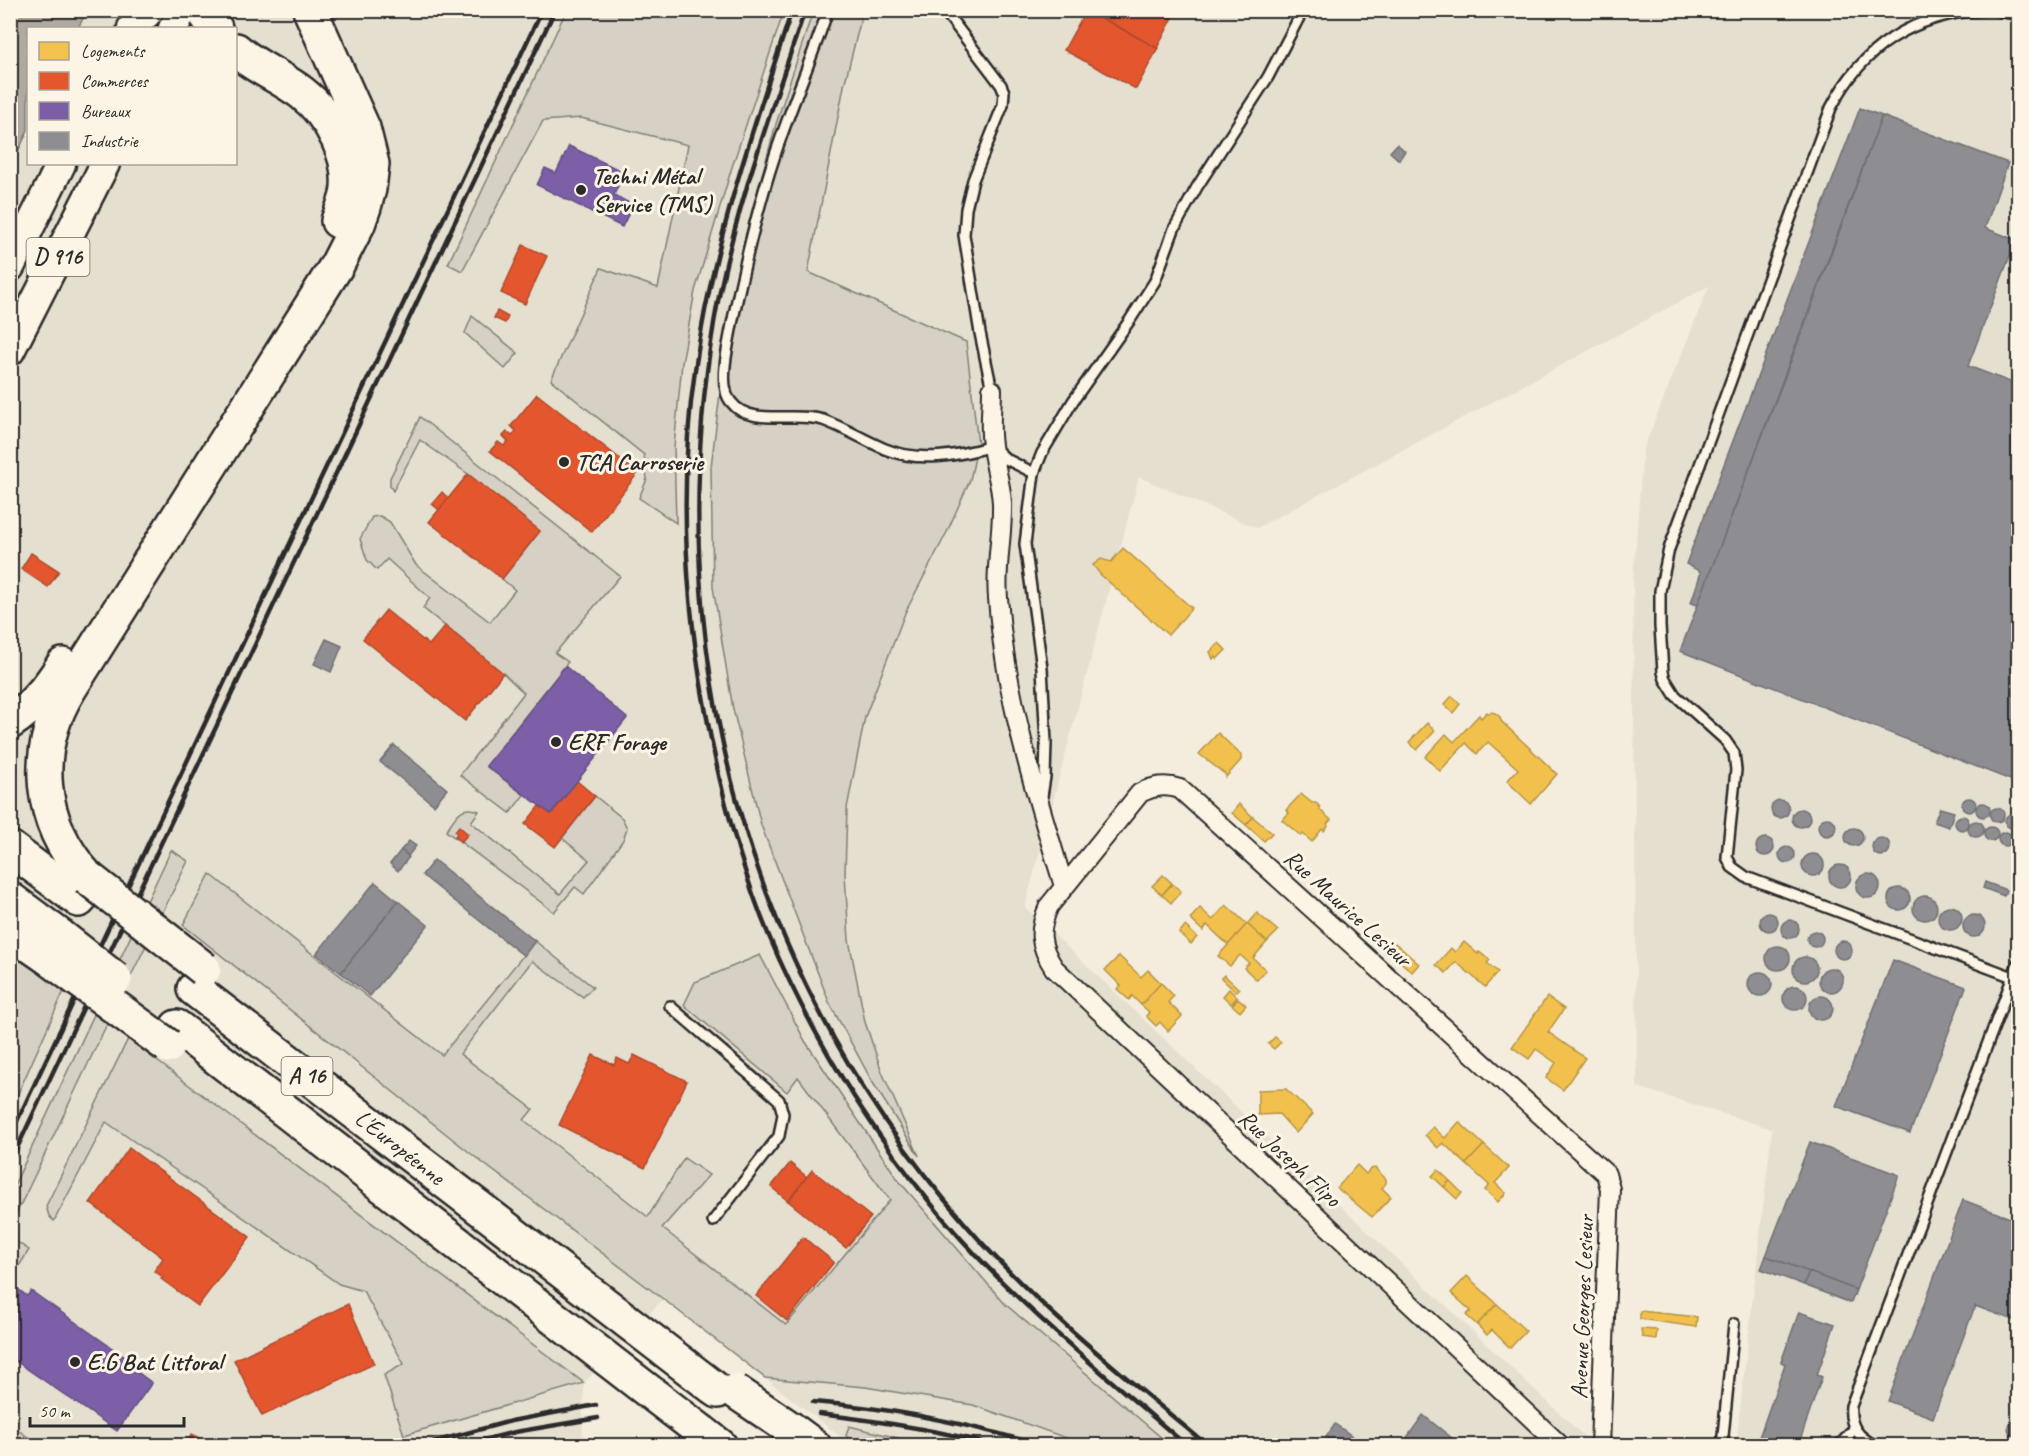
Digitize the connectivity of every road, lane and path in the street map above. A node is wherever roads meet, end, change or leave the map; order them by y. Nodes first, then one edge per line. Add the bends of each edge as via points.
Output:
1 (137, 10) edge
2 (150, 10) edge
3 (183, 10) edge
4 (204, 10) edge
5 (298, 10) edge
6 (310, 10) edge
7 (828, 10) edge
8 (945, 10) edge
9 (1303, 10) edge
10 (1982, 10) edge
11 (1995, 10) edge
12 (2019, 15) edge
13 (130, 27) edge
14 (131, 27) edge
15 (174, 27) edge
16 (214, 27) edge
17 (237, 51) edge
18 (330, 54) junction
19 (237, 69) edge
20 (286, 82) junction
21 (61, 165) edge
22 (104, 165) edge
23 (10, 267) edge
24 (10, 351) edge
25 (992, 390) joint
26 (992, 446) junction
27 (1034, 473) junction
28 (10, 722) edge
29 (1040, 809) junction
30 (10, 848) edge
31 (1064, 886) junction
32 (83, 889) junction
33 (10, 899) edge
34 (10, 939) edge
35 (53, 946) junction
36 (2019, 963) edge
37 (2013, 977) junction
38 (670, 1006) dead end
39 (1604, 1172) joint
40 (713, 1221) dead end
41 (1734, 1324) dead end
42 (1854, 1430) junction
43 (790, 1438) edge
44 (700, 1439) edge
45 (1561, 1446) edge
46 (1600, 1446) edge
47 (1722, 1446) edge
48 (1839, 1446) edge
49 (1876, 1446) edge

1 - 13 main road
2 - 14 main road
3 - 15 main road
4 - 16 highway
5 - 18 highway
6 - 18 highway
7 - 26 lane via 776,153 744,264 728,344 726,391 740,411 756,417 814,417 887,450 920,457 961,455
8 - 25 lane via 1004,92 1003,105 970,193 964,235
9 - 27 lane via 1268,77 1185,208 1155,281 1073,401
10 - 37 lane via 1938,16 1896,35 1863,62 1834,102 1670,549 1660,591 1660,626 1665,679 1682,702 1734,753 1736,770 1727,856 1736,871
11 - 12 lane
17 - 20 highway
18 - 32 highway via 369,147 372,173 364,207 337,266 57,711 47,751 46,793 52,819
19 - 20 highway
20 - 28 highway via 320,111 343,153 348,180 338,222 316,266 55,678 34,704
21 - 23 main road, D 916
22 - 24 main road, D 916
25 - 26 street
26 - 27 lane via 1006,459
26 - 29 street via 1002,502 997,579 1000,627 1013,702
27 - 29 lane via 1025,544 1042,668 1046,742
29 - 31 street
30 - 32 highway, L'Européenne / A 16
31 - 39 street, Rue Maurice Lesieur via 1140,794 1155,786 1180,789
31 - 45 street, Rue Joseph Flipo via 1049,906 1041,932 1048,960 1061,977
32 - 43 highway, L'Européenne / A 16, bridge via 199,979 420,1162
33 - 35 highway, L'Européenne / A 16
34 - 35 highway
35 - 44 highway, L'Européenne / A 16, bridge via 172,1037 398,1197
36 - 37 lane
37 - 42 lane via 1851,1406
38 - 40 lane via 779,1100 783,1114 779,1136
39 - 46 street, Avenue Georges Lesieur via 1610,1189
41 - 47 lane
42 - 48 lane
42 - 49 lane

